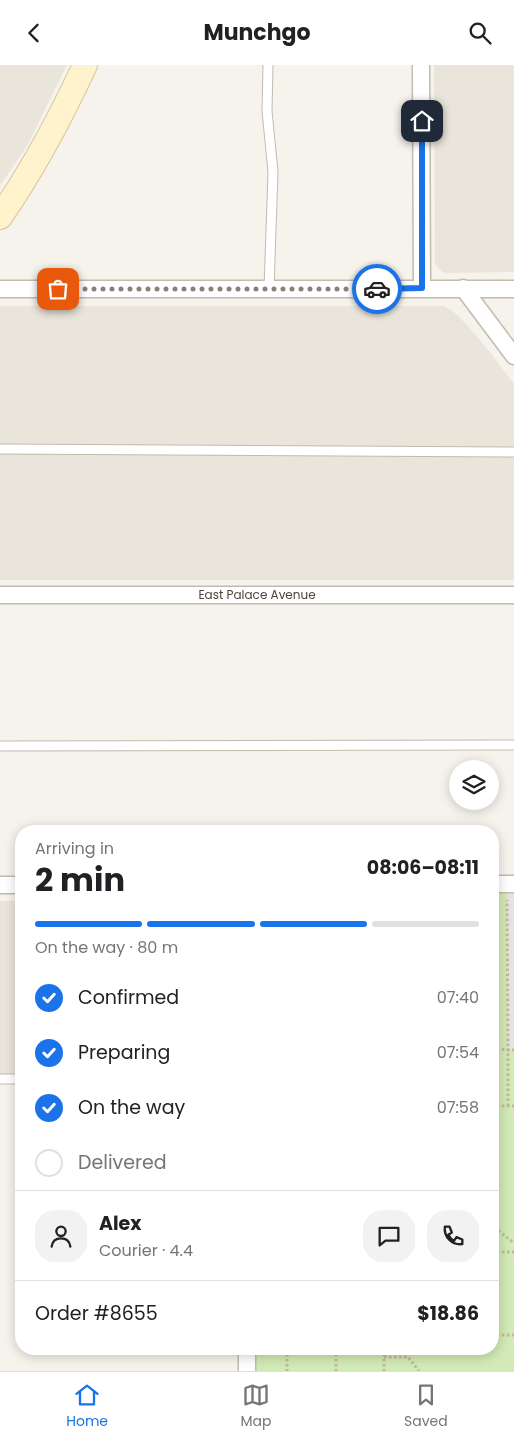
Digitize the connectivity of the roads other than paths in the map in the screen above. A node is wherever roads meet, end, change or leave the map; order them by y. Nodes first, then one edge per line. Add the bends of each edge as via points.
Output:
1 (85, 65) edge
2 (268, 65) edge
3 (421, 65) edge
4 (0, 217) edge
5 (422, 288) junction
6 (463, 288) junction
7 (0, 289) edge
8 (269, 289) junction
9 (514, 289) edge
10 (514, 357) edge
11 (0, 449) edge
12 (514, 452) edge
13 (0, 595) edge
14 (514, 595) edge
15 (514, 745) edge
16 (0, 746) edge
17 (0, 885) edge
18 (15, 885) edge
19 (0, 1079) edge
20 (15, 1079) edge
21 (247, 1355) edge
22 (247, 1371) edge

1 - 4 main road via 49,139
2 - 8 lane via 267,111 273,171
3 - 5 street
5 - 6 street
5 - 8 street
6 - 9 street
6 - 10 street
7 - 8 street
11 - 12 lane
13 - 14 street, East Palace Avenue
15 - 16 lane
17 - 18 street
19 - 20 lane
21 - 22 street

